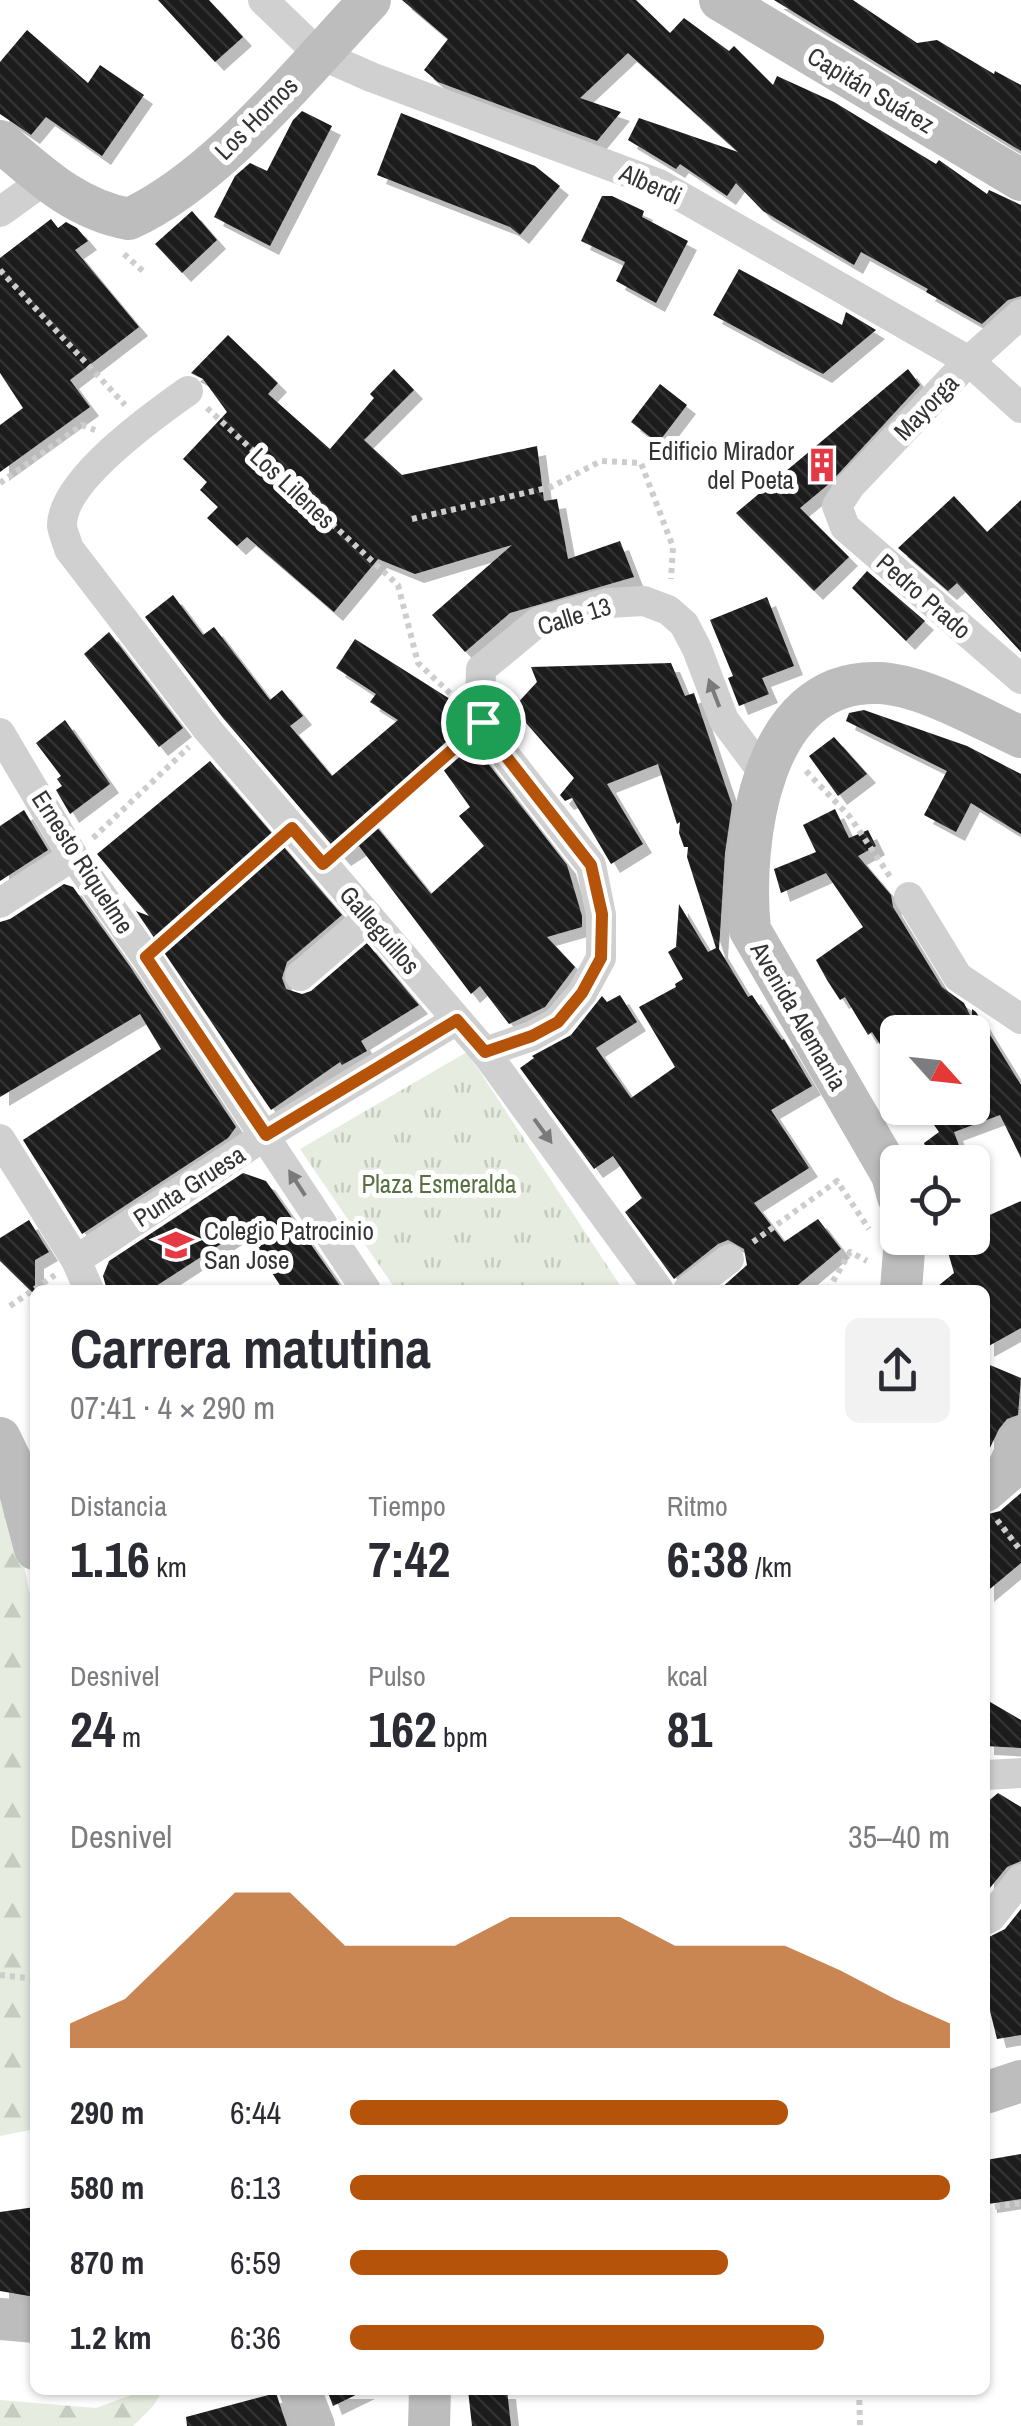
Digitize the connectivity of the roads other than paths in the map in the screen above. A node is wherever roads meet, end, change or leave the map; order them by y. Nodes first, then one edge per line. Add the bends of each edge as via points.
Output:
1 (263, 0) edge
2 (370, 0) edge
3 (720, 0) edge
4 (320, 54) junction
5 (0, 141) edge
6 (46, 180) junction
7 (1021, 180) edge
8 (0, 212) edge
9 (1021, 314) edge
10 (969, 362) junction
11 (188, 391) road end
12 (1021, 408) edge
13 (837, 506) joint
14 (1021, 679) edge
15 (0, 734) edge
16 (1021, 736) edge
17 (772, 761) junction
18 (73, 856) junction
19 (909, 897) road end
20 (0, 902) edge
21 (369, 917) junction
22 (300, 976) dead end
23 (1021, 1019) edge
24 (457, 1020) junction
25 (485, 1052) junction
26 (266, 1135) junction
27 (0, 1140) edge
28 (880, 1154) edge
29 (894, 1255) edge
30 (729, 1259) road end
31 (76, 1260) junction
32 (87, 1285) edge
33 (363, 1285) edge
34 (656, 1285) edge
35 (695, 1285) edge
36 (902, 1285) edge
37 (0, 1438) edge
38 (1021, 1440) edge
39 (991, 1505) edge
40 (30, 1530) edge
41 (1021, 1772) edge
42 (990, 1775) edge
43 (1021, 1879) edge
44 (990, 1918) edge
45 (1021, 2081) edge
46 (990, 2091) edge
47 (0, 2319) edge
48 (30, 2322) edge
49 (302, 2395) edge
50 (430, 2395) edge
51 (314, 2426) edge
52 (429, 2426) edge

1 - 4 street, Alberdi
2 - 4 street, Los Hornos
3 - 7 street, Capitán Suárez
4 - 6 street, Los Hornos via 208,165 129,219 88,208
4 - 10 street, Alberdi via 659,184
5 - 6 street
6 - 8 street
9 - 10 street, Mayorga
10 - 12 street, Alberdi
10 - 13 street, Mayorga
11 - 21 street, Galleguillos via 126,435 70,499 62,525 69,549 208,730
13 - 14 street, Pedro Prado via 845,527
15 - 18 street, Ernesto Riquelme
16 - 17 street, Avenida Alemania via 913,690 848,686 800,714
17 -> 25 street, Calle 13 via 724,720 684,624 644,601 607,602 538,622 481,669 480,708 491,737 591,865 602,914 601,958 558,1022
17 - 28 street, Avenida Alemania via 748,855 750,930
18 - 20 street
18 - 26 street, Ernesto Riquelme
19 - 23 street via 958,977
21 - 22 street
21 - 24 street, Galleguillos
24 - 25 street, Galleguillos
24 - 26 street, Punta Gruesa
25 -> 34 street, Galleguillos
26 - 31 street, Punta Gruesa
33 -> 26 street, Ernesto Riquelme
27 - 31 street
29 - 36 street
30 - 35 street
31 - 32 street
37 - 40 street
38 - 39 street
41 - 42 street
43 - 44 street
45 - 46 street
47 - 48 street
49 - 51 street
50 - 52 street

